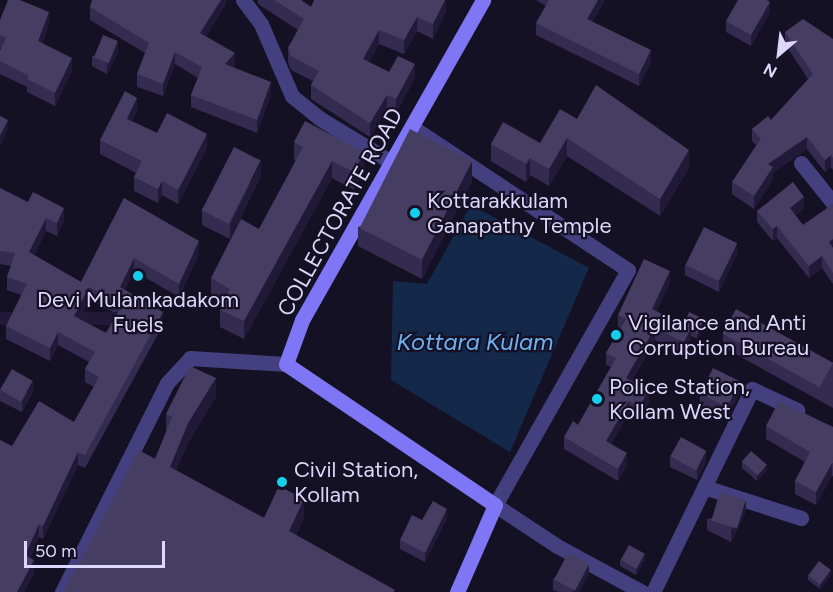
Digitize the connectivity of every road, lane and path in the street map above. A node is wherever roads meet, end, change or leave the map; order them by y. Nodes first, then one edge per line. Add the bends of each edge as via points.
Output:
1 (243, 0) edge
2 (483, 0) edge
3 (412, 127) junction
4 (391, 162) junction
5 (801, 163) dead end
6 (833, 203) edge
7 (286, 364) junction
8 (812, 417) edge
9 (704, 488) junction
10 (495, 505) junction
11 (801, 518) dead end
12 (62, 592) edge
13 (457, 592) edge
14 (642, 592) edge
15 (653, 592) edge

1 - 4 street via 261,24 292,96 319,118
2 - 3 main road, COLLECTORATE ROAD
3 - 4 main road, COLLECTORATE ROAD
3 - 10 street via 628,270
4 - 7 main road, COLLECTORATE ROAD via 302,320
5 - 6 street
7 - 10 main road
7 - 12 street via 190,358 167,384
8 - 9 street via 752,389
9 - 11 street
9 - 15 street
10 - 13 main road
10 - 14 street via 557,546

